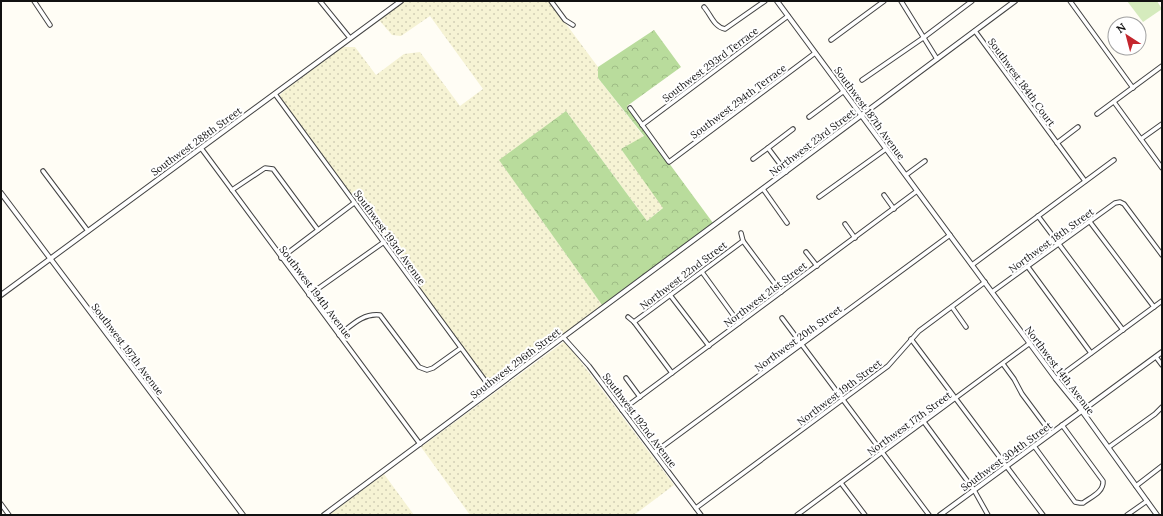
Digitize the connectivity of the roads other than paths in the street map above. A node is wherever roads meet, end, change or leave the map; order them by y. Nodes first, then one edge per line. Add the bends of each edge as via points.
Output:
1 (34, 1) edge
2 (320, 1) edge
3 (401, 1) edge
4 (551, 1) edge
5 (765, 1) edge
6 (777, 1) edge
7 (884, 1) edge
8 (900, 1) edge
9 (972, 1) edge
10 (1013, 1) edge
11 (1070, 1) edge
12 (704, 8) dead end
13 (788, 16) junction
14 (50, 25) dead end
15 (573, 25) dead end
16 (975, 31) junction
17 (350, 38) junction
18 (923, 38) junction
19 (831, 40) dead end
20 (815, 52) junction
21 (937, 59) junction
22 (1162, 66) edge
23 (862, 80) dead end
24 (1133, 88) junction
25 (844, 91) junction
26 (275, 94) junction
27 (1114, 102) junction
28 (630, 108) dead end
29 (1097, 114) dead end
30 (861, 115) junction
31 (809, 117) dead end
32 (642, 124) junction
33 (1162, 124) edge
34 (1078, 128) dead end
35 (793, 129) dead end
36 (1141, 140) junction
37 (1057, 143) junction
38 (201, 148) junction
39 (768, 148) junction
40 (886, 149) junction
41 (753, 159) dead end
42 (1114, 160) dead end
43 (925, 161) dead end
44 (1162, 168) edge
45 (43, 171) dead end
46 (786, 172) junction
47 (906, 175) junction
48 (1085, 181) junction
49 (763, 189) junction
50 (232, 190) junction
51 (918, 191) junction
52 (1, 193) edge
53 (884, 195) dead end
54 (819, 197) dead end
55 (354, 203) junction
56 (894, 209) junction
57 (1038, 216) junction
58 (1090, 222) junction
59 (787, 223) dead end
60 (716, 224) joint
61 (845, 224) dead end
62 (318, 230) junction
63 (88, 231) junction
64 (741, 233) dead end
65 (950, 235) junction
66 (855, 238) junction
67 (743, 241) junction
68 (384, 242) junction
69 (1059, 244) junction
70 (806, 252) dead end
71 (1162, 255) edge
72 (50, 258) junction
73 (281, 258) junction
74 (972, 265) junction
75 (816, 266) junction
76 (1028, 267) junction
77 (702, 272) junction
78 (985, 282) junction
79 (781, 292) junction
80 (992, 292) junction
81 (1, 295) edge
82 (309, 295) junction
83 (670, 295) junction
84 (1162, 301) edge
85 (952, 307) junction
86 (1154, 307) junction
87 (628, 317) dead end
88 (782, 318) dead end
89 (634, 322) junction
90 (740, 323) junction
91 (966, 327) dead end
92 (1123, 330) junction
93 (339, 335) junction
94 (564, 337) junction
95 (911, 339) junction
96 (1030, 343) junction
97 (802, 345) junction
98 (708, 346) junction
99 (461, 348) junction
100 (1162, 352) edge
101 (1091, 353) junction
102 (1156, 357) junction
103 (1003, 364) junction
104 (1162, 365) edge
105 (672, 373) junction
106 (626, 378) dead end
107 (1056, 379) junction
108 (492, 390) junction
109 (640, 397) junction
110 (843, 399) junction
111 (956, 399) junction
112 (1162, 407) edge
113 (622, 410) junction
114 (1082, 411) junction
115 (924, 422) junction
116 (1062, 425) junction
117 (1051, 433) junction
118 (420, 444) junction
119 (1034, 446) junction
120 (1109, 448) junction
121 (655, 452) junction
122 (882, 452) junction
123 (1007, 466) junction
124 (1162, 466) edge
125 (841, 483) junction
126 (1136, 486) junction
127 (974, 490) junction
128 (1146, 501) junction
129 (1, 504) edge
130 (696, 508) junction
131 (800, 514) edge
132 (9, 515) edge
133 (243, 515) edge
134 (324, 515) edge
135 (701, 515) edge
136 (865, 515) edge
137 (929, 515) edge
138 (940, 515) edge
139 (988, 515) edge
140 (1043, 515) edge
141 (1127, 515) edge
142 (1157, 515) edge

1 - 14 street
2 - 17 street
3 - 17 street, Southwest 288th Street
4 - 15 street via 565,20
5 - 12 street, Southwest 293rd Terrace via 729,28 723,29
6 - 13 street, Southwest 187th Avenue
7 - 19 street
8 - 18 street
9 - 18 street
10 - 16 street
11 - 24 street
13 - 20 street, Southwest 187th Avenue
13 - 32 street, Southwest 293rd Terrace
16 - 21 street
16 - 37 street, Southwest 184th Court
17 - 26 street, Southwest 288th Street
18 - 21 street
18 - 23 street
20 - 25 street, Southwest 187th Avenue
20 - 32 street, Southwest 294th Terrace via 669,162
21 - 30 street, Northwest 23rd Street
22 - 24 street
24 - 27 street
25 - 30 street, Southwest 187th Avenue
25 - 31 street
26 - 38 street, Southwest 288th Street
26 - 55 street, Southwest 193rd Avenue
27 - 29 street
27 - 36 street
28 - 32 street
30 - 40 street, Southwest 187th Avenue
30 - 46 street, Northwest 23rd Street
33 - 36 street
34 - 37 street
35 - 39 street
36 - 44 street
37 - 48 street, Southwest 184th Court
38 - 50 street, Southwest 194th Avenue
38 - 63 street, Southwest 288th Street
39 - 41 street
39 - 46 street
40 - 47 street, Southwest 187th Avenue
40 - 54 street
42 - 48 street
43 - 47 street
45 - 63 street
46 - 49 street, Northwest 23rd Street
47 - 51 street, Southwest 187th Avenue
48 - 57 street
49 - 59 street
49 - 60 street, Northwest 23rd Street
50 - 62 street via 265,168 273,169
50 - 73 street, Southwest 194th Avenue
51 - 56 street, Northwest 21st Street
51 - 65 street, Southwest 187th Avenue
52 - 72 street, Southwest 197th Avenue
53 - 56 street
55 - 62 street
55 - 68 street, Southwest 193rd Avenue
56 - 66 street, Northwest 21st Street
57 - 69 street
57 - 74 street
58 - 69 street, Northwest 18th Street
58 - 71 street, Northwest 18th Street via 1120,202
58 - 86 street
60 - 94 street, Southwest 296th Street
61 - 66 street
62 - 73 street
63 - 72 street, Southwest 288th Street
64 - 67 street
65 - 74 street, Northwest 14th Avenue
65 - 97 street, Northwest 20th Street
66 - 75 street, Northwest 21st Street
67 - 77 street, Northwest 22nd Street
67 - 79 street
68 - 82 street
68 - 99 street, Southwest 193rd Avenue
69 - 76 street, Northwest 18th Street
69 - 92 street
70 - 75 street
72 - 81 street, Southwest 288th Street
72 - 133 street, Southwest 197th Avenue
73 - 82 street, Southwest 194th Avenue
74 - 78 street, Northwest 14th Avenue
75 - 79 street, Northwest 21st Street
76 - 80 street, Northwest 18th Street
76 - 101 street
77 - 83 street, Northwest 22nd Street
77 - 90 street
78 - 80 street, Northwest 14th Avenue
78 - 85 street, Northwest 19th Street
79 - 90 street, Northwest 21st Street
80 - 96 street, Northwest 14th Avenue
82 - 93 street, Southwest 194th Avenue
83 - 89 street, Northwest 22nd Street
83 - 98 street
84 - 86 street
85 - 91 street
85 - 95 street, Northwest 19th Street
86 - 92 street
87 - 89 street
88 - 97 street
89 - 105 street
90 - 98 street, Northwest 21st Street
92 - 101 street
93 - 99 street via 363,317 380,315 419,367 427,370
93 - 118 street, Southwest 194th Avenue
94 - 108 street, Southwest 296th Street
94 - 113 street, Southwest 192nd Avenue
95 - 110 street, Northwest 19th Street via 888,366
95 - 111 street
96 - 103 street, Northwest 17th Street
96 - 107 street, Northwest 14th Avenue
97 - 110 street
97 - 121 street, Northwest 20th Street
98 - 105 street, Northwest 21st Street
99 - 108 street, Southwest 193rd Avenue
100 - 102 street, Southwest 304th Street
101 - 107 street
102 - 104 street
102 - 114 street, Southwest 304th Street
103 - 111 street, Northwest 17th Street
103 - 117 street
105 - 109 street, Northwest 21st Street
106 - 109 street
107 - 114 street, Northwest 14th Avenue
108 - 118 street, Southwest 296th Street
109 - 113 street, Northwest 21st Street
110 - 122 street
110 - 130 street, Northwest 19th Street
111 - 115 street, Northwest 17th Street
111 - 123 street
112 - 120 street
113 - 121 street, Southwest 192nd Avenue
114 - 116 street, Southwest 304th Street
114 - 120 street, Northwest 14th Avenue
115 - 122 street, Northwest 17th Street
115 - 127 street
116 - 117 street, Southwest 304th Street
116 - 119 street via 1103,482 1102,490 1083,503 1075,502
117 - 119 street, Southwest 304th Street
118 - 134 street, Southwest 296th Street
119 - 123 street, Southwest 304th Street
120 - 126 street, Northwest 14th Avenue
121 - 130 street, Southwest 192nd Avenue
122 - 125 street, Northwest 17th Street
122 - 137 street
123 - 127 street, Southwest 304th Street
123 - 140 street
124 - 126 street
125 - 131 street, Northwest 17th Street
125 - 136 street
126 - 128 street, Northwest 14th Avenue
127 - 138 street, Southwest 304th Street
127 - 139 street
128 - 141 street
128 - 142 street, Northwest 14th Avenue
129 - 132 street
130 - 135 street, Southwest 192nd Avenue

